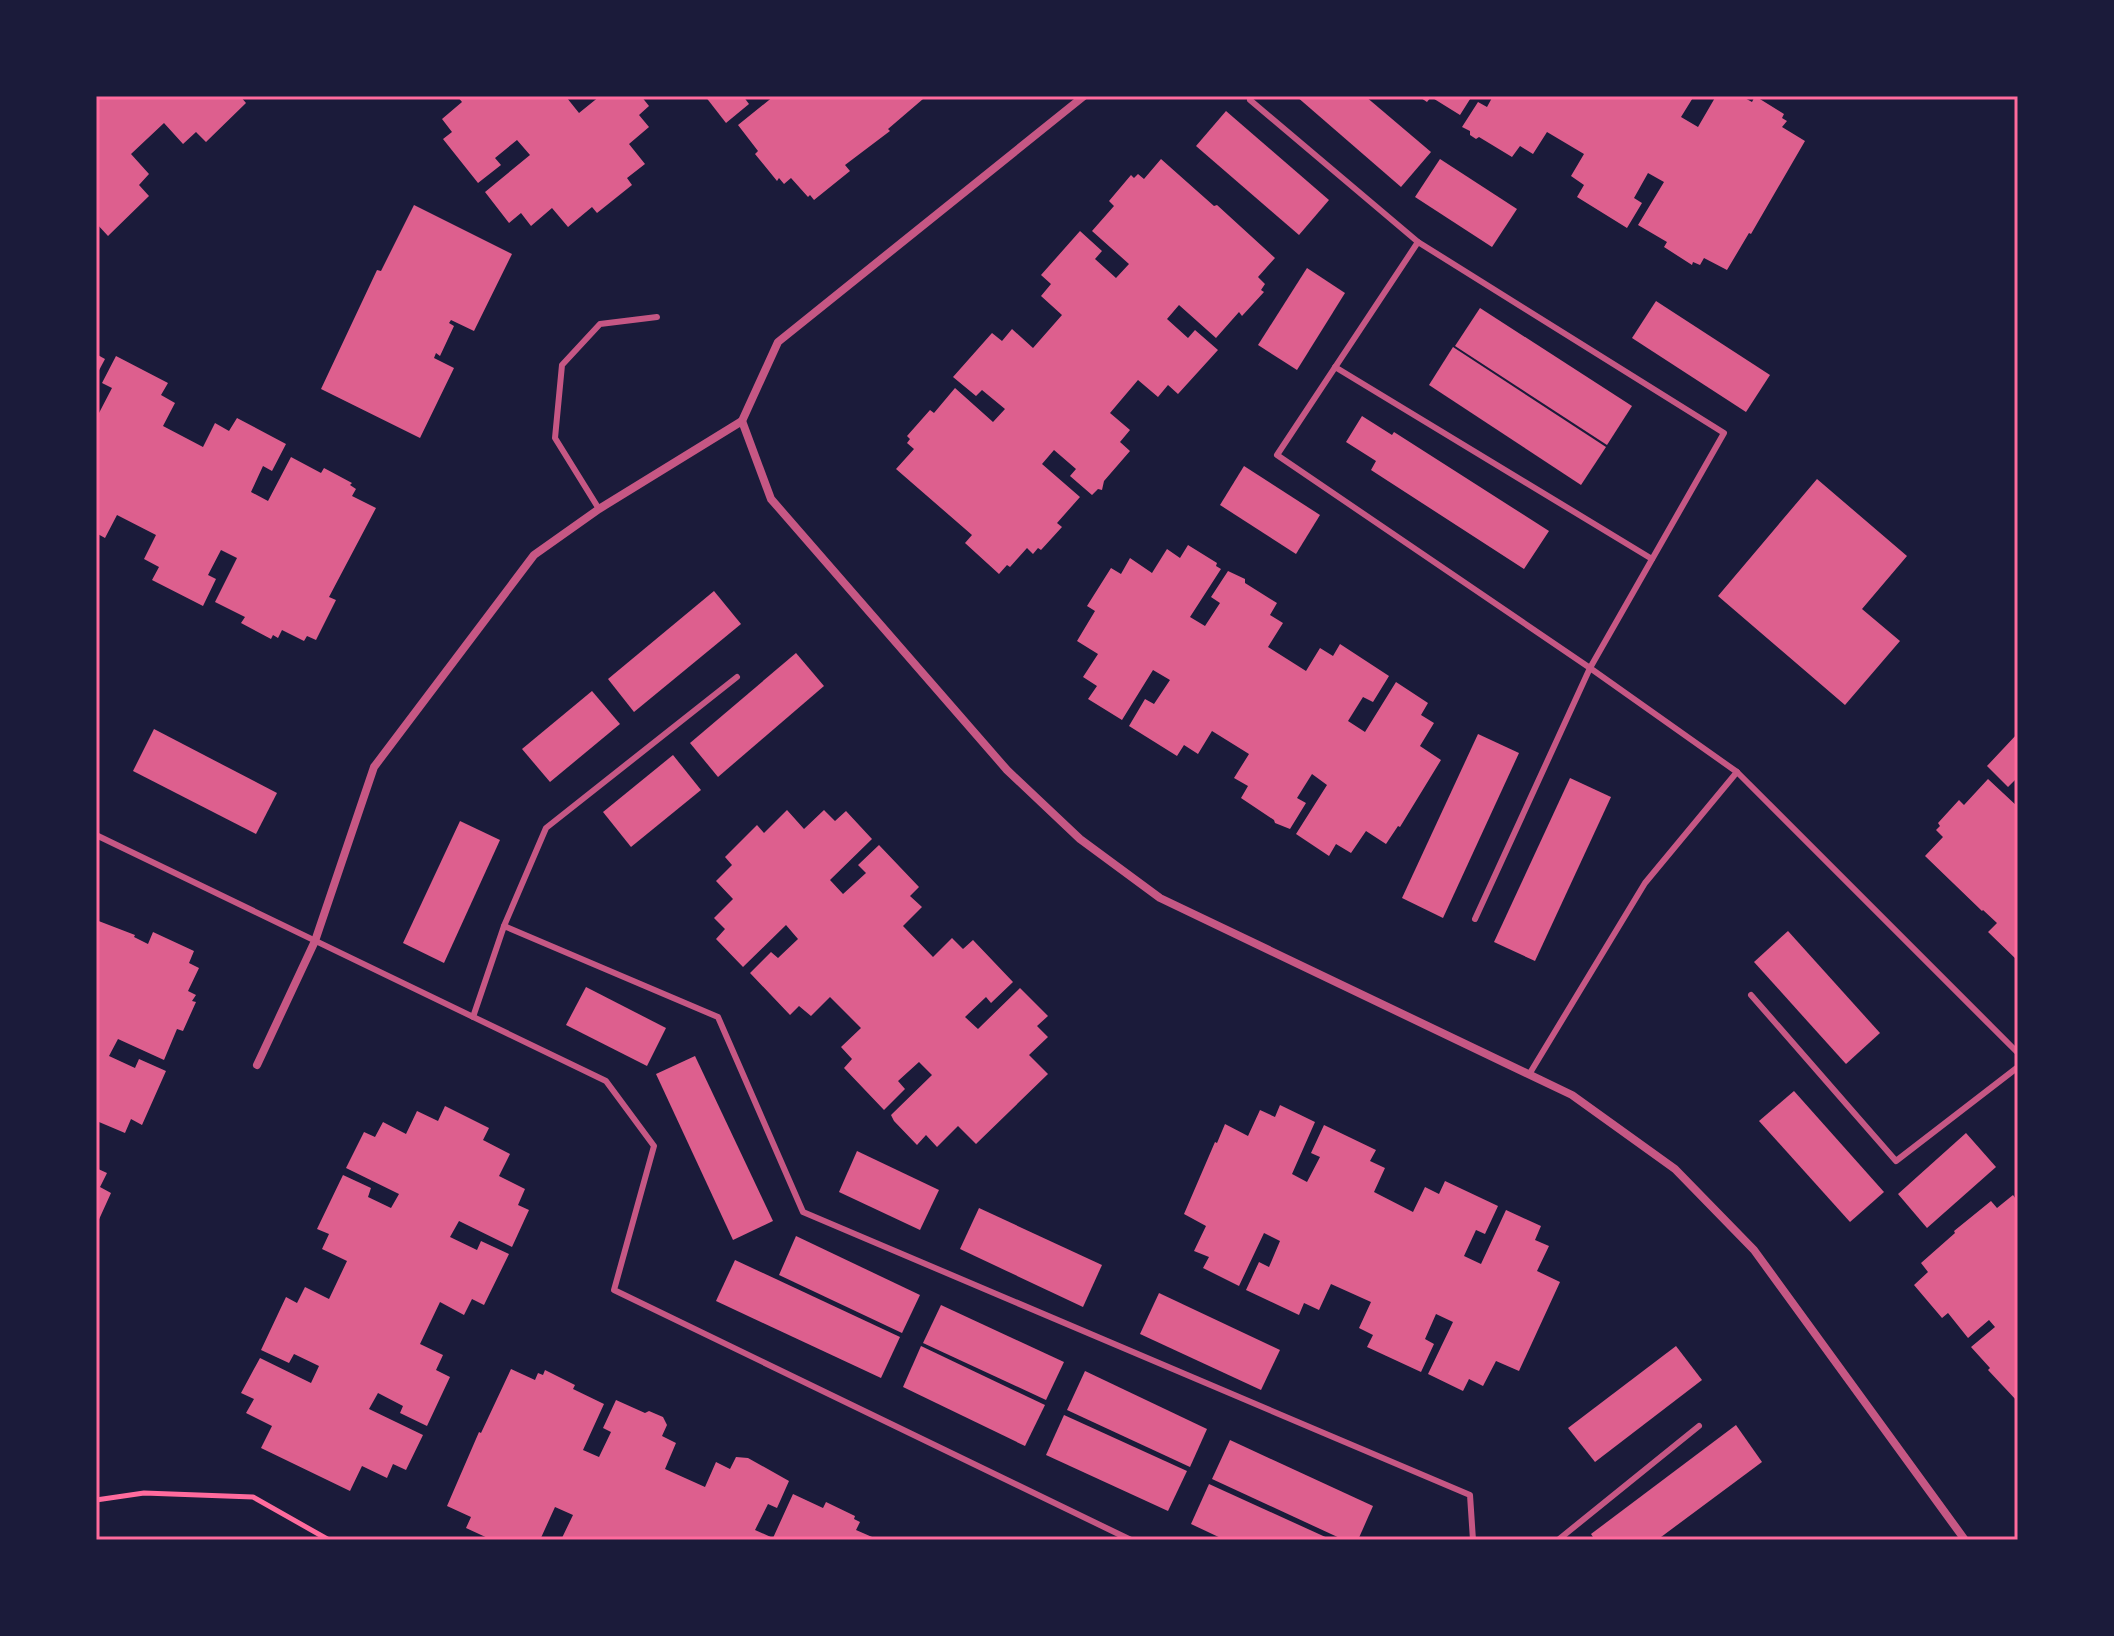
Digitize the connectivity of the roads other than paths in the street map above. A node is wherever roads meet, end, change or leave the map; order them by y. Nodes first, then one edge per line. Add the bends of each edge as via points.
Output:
1 (1084, 96) edge
2 (1250, 100) dead end
3 (1418, 242) junction
4 (657, 317) dead end
5 (1335, 367) junction
6 (742, 421) junction
7 (599, 509) junction
8 (1652, 559) junction
9 (1590, 668) junction
10 (737, 677) dead end
11 (1737, 772) junction
12 (96, 835) edge
13 (1475, 919) dead end
14 (504, 926) junction
15 (315, 941) junction
16 (1751, 995) dead end
17 (473, 1017) junction
18 (2018, 1053) edge
19 (257, 1065) dead end
20 (2018, 1067) edge
21 (1530, 1073) junction
22 (1699, 1426) dead end
23 (1131, 1540) edge
24 (1473, 1540) edge
25 (1558, 1540) edge
26 (1965, 1540) edge

1 - 6 street via 778,342
2 - 3 lane
3 - 5 lane
3 - 8 lane via 1724,433
4 - 7 lane via 600,324 562,365 555,438
5 - 8 lane
5 - 9 lane via 1277,455
6 - 7 street
6 - 21 street via 771,499 1007,770 1080,839 1160,898
7 - 15 street via 534,555 374,767
8 - 9 lane
9 - 11 lane
9 - 13 lane
10 - 14 lane via 546,828
11 - 18 lane
11 - 21 lane via 1645,883
12 - 15 lane
14 - 17 lane
14 - 24 lane via 718,1017 803,1212 1470,1495
15 - 17 lane
15 - 19 street
16 - 20 lane via 1896,1161
17 - 23 lane via 606,1081 654,1146 614,1290
21 - 26 street via 1572,1095 1675,1169 1754,1250
22 - 25 lane

